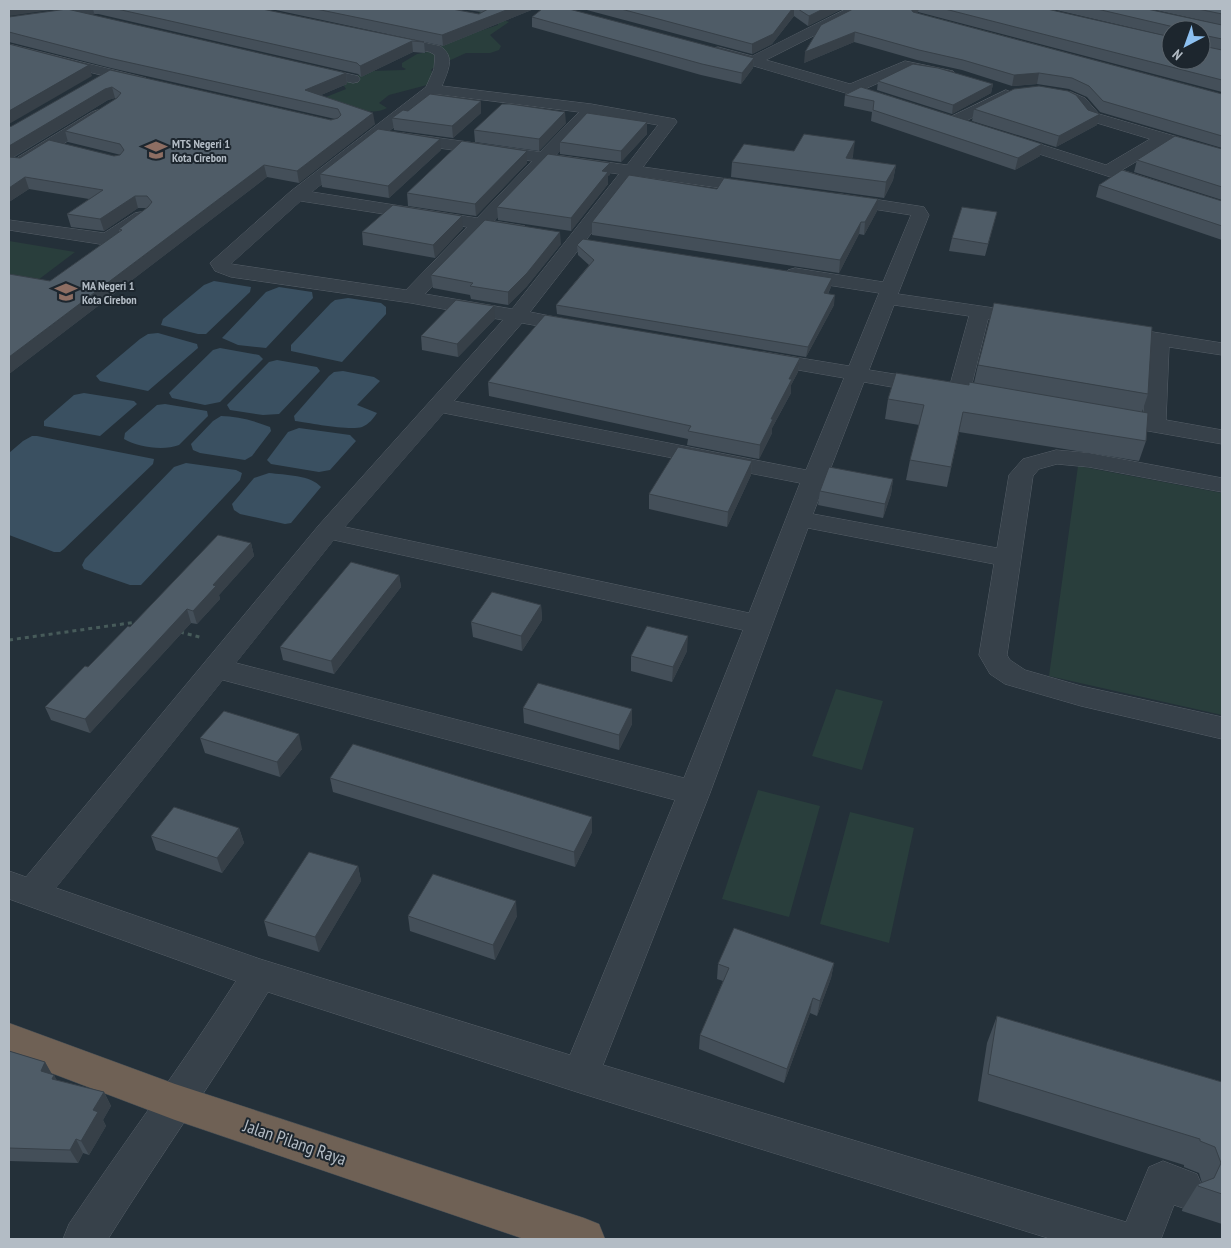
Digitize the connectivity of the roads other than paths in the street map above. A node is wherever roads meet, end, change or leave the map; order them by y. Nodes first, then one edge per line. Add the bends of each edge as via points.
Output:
1 (99, 9) edge
2 (856, 9) edge
3 (69, 13) junction
4 (9, 22) edge
5 (107, 22) edge
6 (379, 37) edge
7 (9, 48) edge
8 (707, 48) edge
9 (754, 60) junction
10 (296, 66) edge
11 (110, 74) junction
12 (958, 77) edge
13 (352, 78) edge
14 (95, 83) edge
15 (155, 84) edge
16 (994, 87) edge
17 (433, 89) junction
18 (852, 89) junction
19 (1055, 93) edge
20 (509, 98) junction
21 (114, 105) edge
22 (907, 107) edge
23 (591, 109) junction
24 (494, 112) edge
25 (934, 116) edge
26 (952, 122) junction
27 (970, 127) edge
28 (473, 133) dead end
29 (989, 133) edge
30 (376, 134) junction
31 (1164, 138) junction
32 (50, 144) junction
33 (459, 147) junction
34 (69, 149) edge
35 (1222, 155) edge
36 (446, 159) edge
37 (543, 159) junction
38 (13, 167) edge
39 (1108, 171) junction
40 (631, 172) junction
41 (768, 190) edge
42 (297, 194) junction
43 (827, 198) edge
44 (1222, 208) edge
45 (144, 214) edge
46 (482, 224) junction
47 (9, 225) edge
48 (539, 233) edge
49 (558, 237) edge
50 (577, 240) junction
51 (596, 243) edge
52 (782, 272) edge
53 (888, 294) junction
54 (411, 297) junction
55 (980, 312) junction
56 (517, 316) junction
57 (1046, 322) edge
58 (1093, 329) edge
59 (595, 330) edge
60 (1159, 339) junction
61 (1222, 349) edge
62 (749, 356) edge
63 (856, 374) junction
64 (439, 405) junction
65 (1095, 415) edge
66 (1154, 425) junction
67 (1222, 437) edge
68 (814, 479) junction
69 (1222, 486) edge
70 (800, 519) junction
71 (328, 531) junction
72 (1008, 558) junction
73 (759, 624) junction
74 (216, 668) junction
75 (1222, 728) edge
76 (694, 793) junction
77 (21, 888) edge
78 (253, 985) junction
79 (9, 1040) edge
80 (580, 1076) junction
81 (175, 1102) junction
82 (1183, 1188) dead end
83 (84, 1239) edge
84 (584, 1239) edge
85 (1117, 1239) edge
86 (1140, 1239) edge

1 - 3 street
2 - 9 street
3 - 4 street
3 - 5 street
6 - 17 street via 442,54 441,69
7 - 11 street
8 - 9 street
9 - 18 street
10 - 13 street
11 - 14 street
11 - 15 street
12 - 18 street via 905,65
16 - 26 street via 1016,92
17 - 20 street
17 - 30 street
18 - 22 street
19 - 31 street via 1076,99 1093,117
20 - 23 street
20 - 24 street
21 - 32 street
23 - 37 street
23 - 40 street via 669,122
25 - 26 street
26 - 27 street
28 - 33 street
29 - 39 street
30 - 33 street
30 - 42 street
31 - 35 street
31 - 39 street
32 - 34 street
32 - 38 street
33 - 36 street
33 - 37 street
37 - 40 street
37 - 46 street
39 - 44 street
40 - 41 street
40 - 50 street
42 - 46 street via 398,203
42 - 54 street via 220,263 222,268
43 - 53 street via 918,211 920,215
45 - 47 street via 106,239
46 - 48 street
46 - 54 street
49 - 50 street
50 - 51 street
50 - 56 street
52 - 53 street
53 - 55 street
53 - 63 street
54 - 56 street
55 - 57 street
55 - 63 street via 968,393
56 - 59 street
56 - 64 street
58 - 60 street
60 - 61 street
60 - 66 street
62 - 63 street
63 - 68 street
64 - 68 street
64 - 71 street
65 - 66 street
66 - 67 street
68 - 70 street
69 - 72 street via 1056,456 1031,464 1021,475
70 - 72 street
70 - 73 street
71 - 73 street
71 - 74 street
72 - 75 street via 993,655 1000,668 1014,677 1072,693
73 - 76 street
74 - 76 street
74 - 77 street
76 - 80 street
77 - 78 street
78 - 80 street
78 - 81 street
79 - 81 highway, Jalan Pilang Raya
80 - 85 street
81 - 83 street
81 - 84 highway, Jalan Pilang Raya
82 - 86 street via 1162,1181

